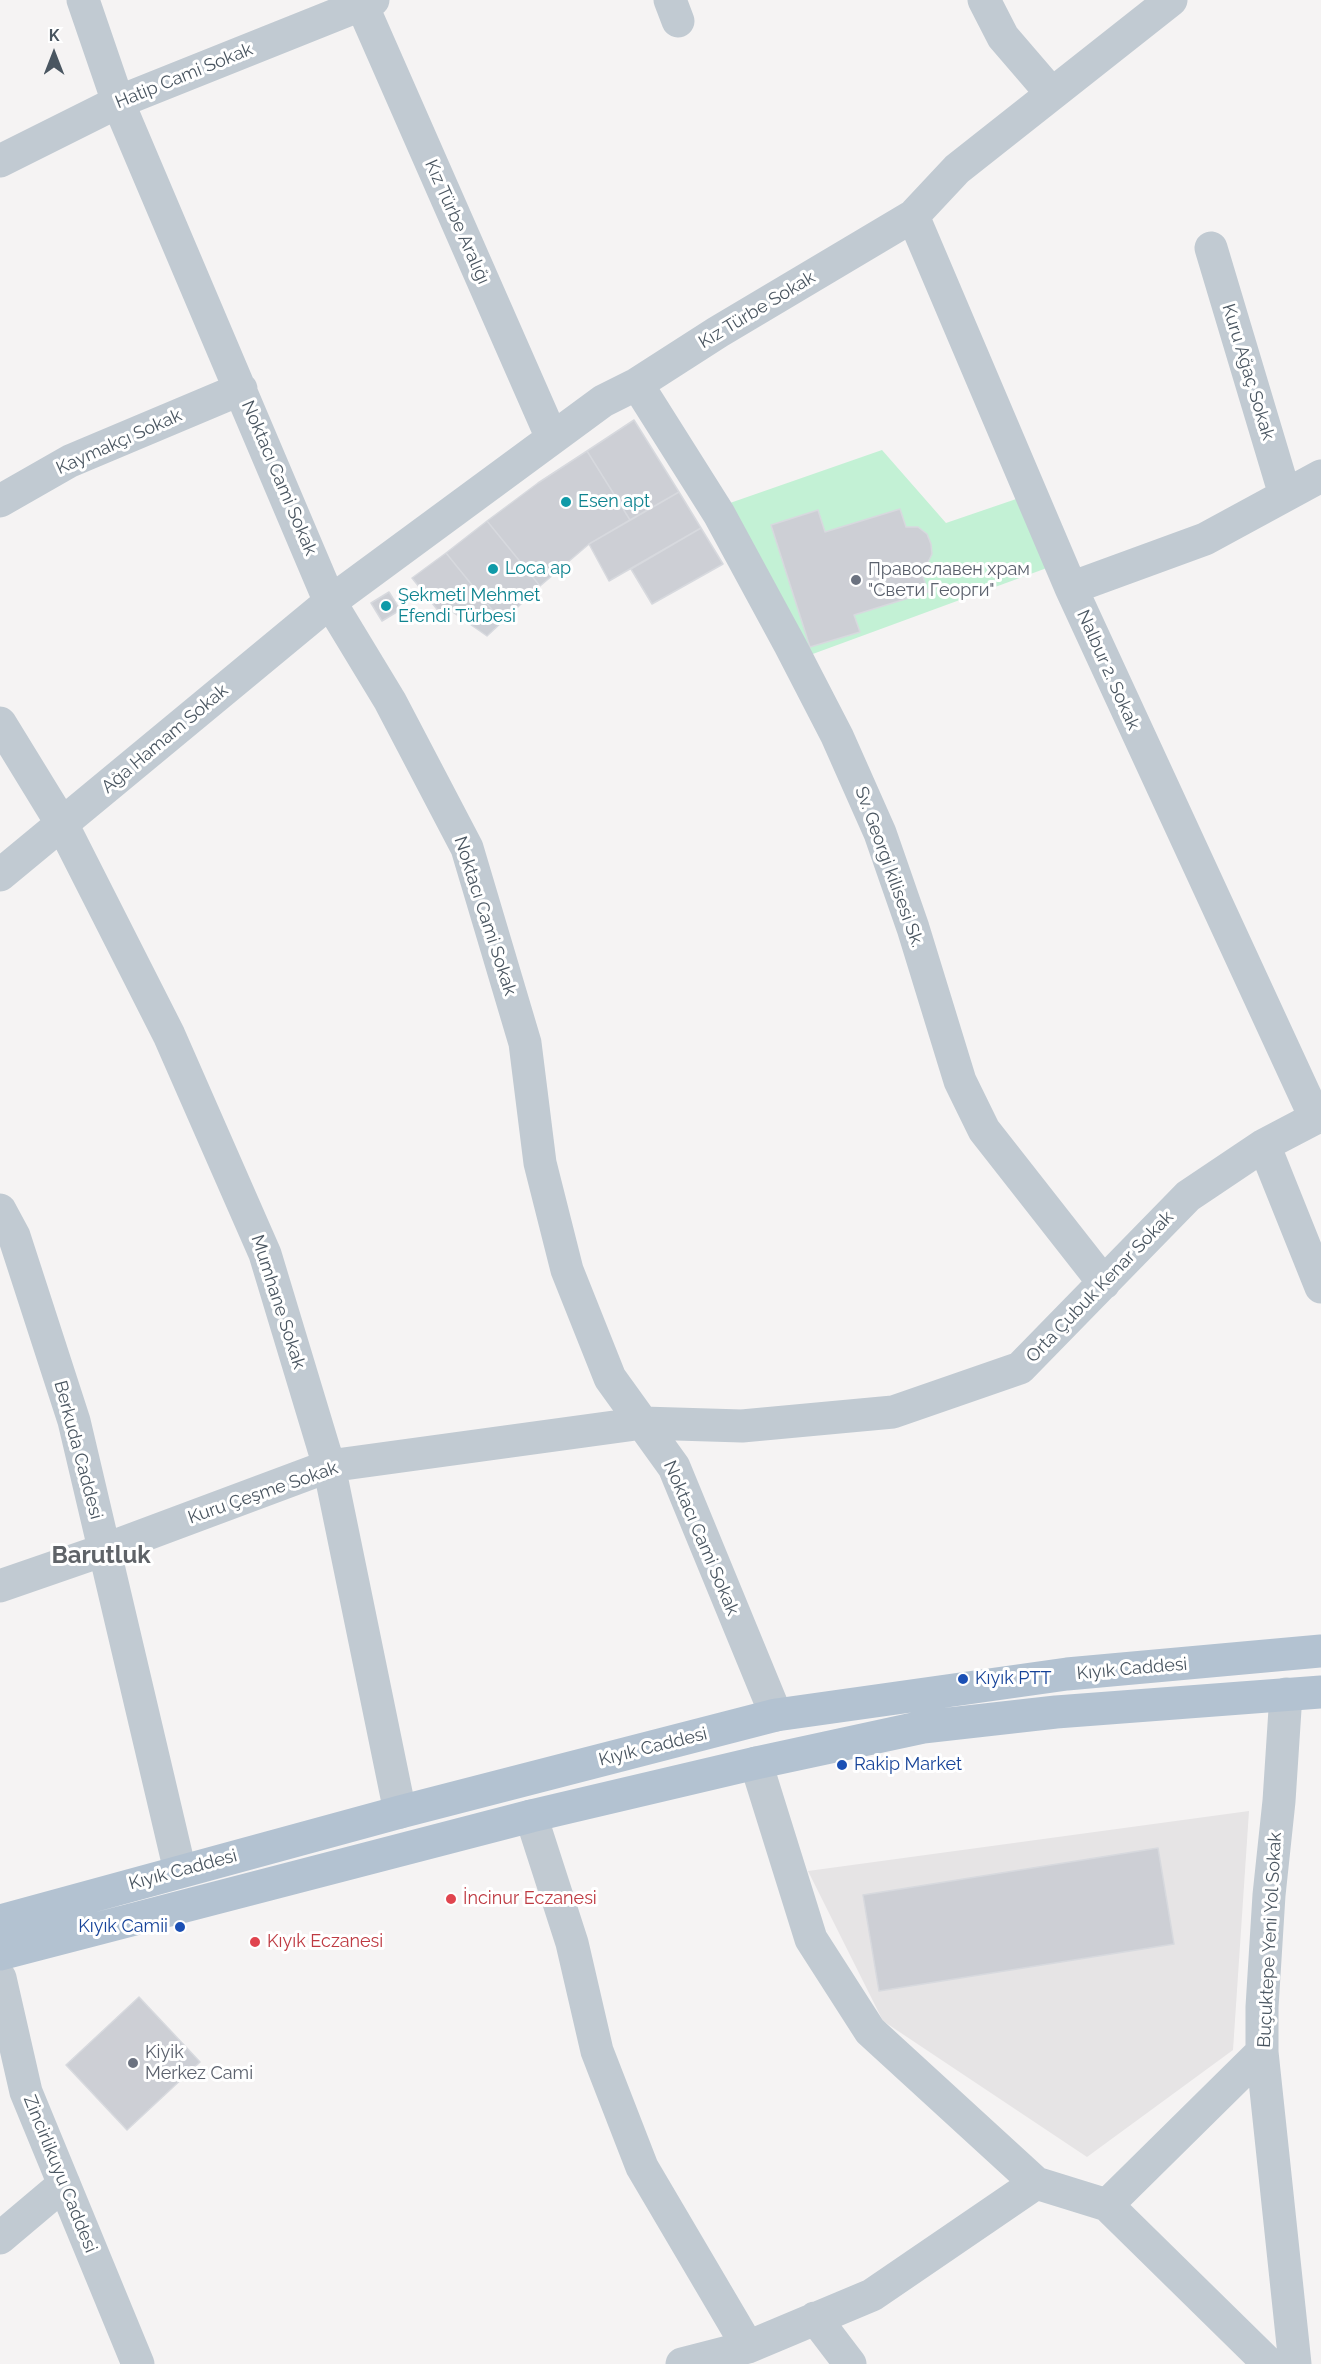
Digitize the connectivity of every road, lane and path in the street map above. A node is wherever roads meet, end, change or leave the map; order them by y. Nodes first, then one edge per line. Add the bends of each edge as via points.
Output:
1 (83, 0) edge
2 (984, 0) edge
3 (1171, 0) edge
4 (350, 5) edge
5 (1052, 94) junction
6 (118, 102) junction
7 (0, 161) edge
8 (913, 216) junction
9 (1211, 248) dead end
10 (637, 384) junction
11 (241, 389) junction
12 (552, 438) junction
13 (1321, 476) edge
14 (1285, 495) junction
15 (0, 501) edge
16 (1071, 588) junction
17 (330, 602) junction
18 (0, 723) edge
19 (62, 824) junction
20 (0, 875) edge
21 (1318, 1116) edge
22 (1264, 1145) junction
23 (0, 1210) edge
24 (1104, 1283) junction
25 (1321, 1287) edge
26 (643, 1423) junction
27 (329, 1466) junction
28 (104, 1550) junction
29 (0, 1586) edge
30 (1321, 1651) edge
31 (1321, 1692) edge
32 (1287, 1694) junction
33 (776, 1715) junction
34 (743, 1724) junction
35 (756, 1763) junction
36 (400, 1812) junction
37 (531, 1816) junction
38 (180, 1871) junction
39 (0, 1921) edge
40 (0, 1954) edge
41 (0, 1978) edge
42 (1262, 2052) junction
43 (1036, 2183) junction
44 (64, 2184) junction
45 (1107, 2205) junction
46 (0, 2238) edge
47 (815, 2318) junction
48 (748, 2347) junction
49 (138, 2364) edge
50 (682, 2364) edge
51 (850, 2364) edge
52 (1269, 2364) edge
53 (1295, 2364) edge

1 - 6 street, Noktacı Cami Sokak
2 - 5 street via 1003,37
3 - 5 street, Kız Türbe Sokak
4 - 6 street, Hatip Cami Sokak
4 - 12 street, Kız Türbe Aralığı
5 - 8 street, Kız Türbe Sokak via 957,169
6 - 7 street, Hatip Cami Sokak
6 - 11 street, Noktacı Cami Sokak
8 - 10 street, Kız Türbe Sokak
8 - 16 street, Nalbur 2. Sokak
9 - 14 street, Kuru Ağaç Sokak
10 - 12 street, Kız Türbe Sokak via 603,401
10 - 24 street, Sv. Georgi kilisesi Sk. via 719,514 837,736 880,833 960,1081 984,1130
11 - 15 street, Kaymakçı Sokak via 70,461
11 - 17 street, Noktacı Cami Sokak
12 - 17 street, Kız Türbe Sokak
13 - 14 street
14 - 16 street via 1205,539
16 - 21 street, Nalbur 2. Sokak
17 - 19 street, Ağa Hamam Sokak
17 - 26 street, Noktacı Cami Sokak via 390,702 467,848 525,1043 540,1163 567,1270 610,1378
18 - 19 street
19 - 20 street, Ağa Hamam Sokak
19 - 27 street, Mumhane Sokak via 169,1035 266,1254
21 - 22 street, Orta Çubuk Kenar Sokak
22 - 24 street, Orta Çubuk Kenar Sokak via 1188,1196
22 - 25 street
23 - 28 street, Berkuda Caddesi via 14,1236 74,1421
24 - 26 street, Orta Çubuk Kenar Sokak via 1020,1368 893,1412 742,1426
26 - 27 street, Kuru Çeşme Sokak
26 - 33 street, Noktacı Cami Sokak via 674,1467
27 - 28 street, Kuru Çeşme Sokak
27 - 36 street, Mumhane Sokak
28 - 29 street, Kuru Çeşme Sokak
28 - 38 street, Berkuda Caddesi
30 - 33 main road, Kıyık Caddesi via 1067,1674
31 - 32 main road, Kıyık Caddesi
32 - 35 main road, Kıyık Caddesi via 923,1727
32 - 42 street, Buçuktepe Yeni Yol Sokak via 1269,1895
33 - 34 main road, Kıyık Caddesi
34 - 35 main road
34 - 36 main road, Kıyık Caddesi
35 - 37 main road, Kıyık Caddesi
35 - 43 street via 811,1939 870,2031
36 - 38 main road, Kıyık Caddesi
37 - 40 main road, Kıyık Caddesi
37 - 48 street via 572,1943 597,2051 642,2166
38 - 39 main road, Kıyık Caddesi
41 - 44 street, Zincirlikuyu Caddesi via 26,2092
42 - 45 street
42 - 53 street, Buçuktepe Yeni Yol Sokak
43 - 45 street
43 - 47 street via 872,2295
44 - 46 street
44 - 49 street, Zincirlikuyu Caddesi
45 - 52 street
47 - 48 street
47 - 51 street
48 - 50 street

